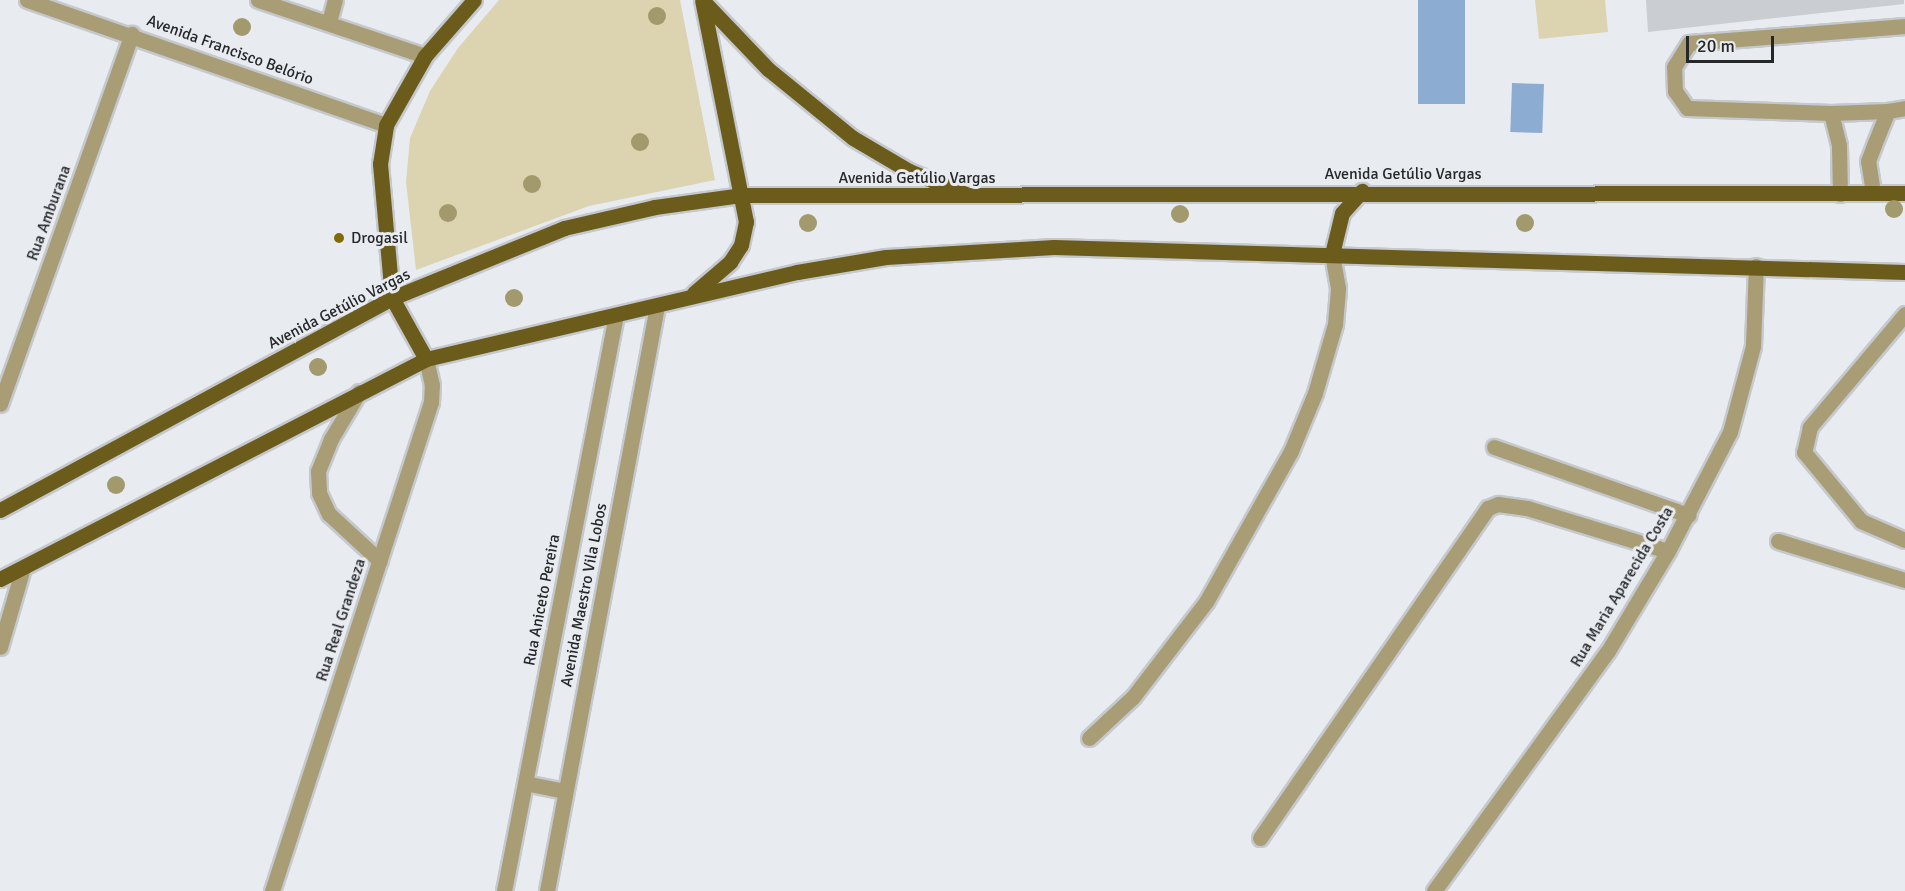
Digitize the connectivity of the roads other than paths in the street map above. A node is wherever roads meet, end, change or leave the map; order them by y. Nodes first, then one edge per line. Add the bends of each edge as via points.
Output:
1 (27, 0) edge
2 (258, 0) edge
3 (335, 0) edge
4 (474, 0) edge
5 (703, 1) edge
6 (329, 22) junction
7 (1905, 26) edge
8 (132, 34) junction
9 (425, 56) junction
10 (1905, 108) edge
11 (1888, 111) junction
12 (1831, 112) junction
13 (386, 125) junction
14 (1362, 191) junction
15 (1873, 192) junction
16 (1905, 193) edge
17 (1840, 194) junction
18 (742, 195) junction
19 (974, 197) junction
20 (1332, 254) junction
21 (1756, 267) junction
22 (1905, 272) edge
23 (392, 298) junction
24 (683, 300) junction
25 (657, 306) junction
26 (1905, 314) edge
27 (616, 315) junction
28 (426, 359) junction
29 (360, 391) junction
30 (0, 404) edge
31 (1494, 447) dead end
32 (0, 510) edge
33 (1688, 515) junction
34 (1905, 540) edge
35 (1778, 541) dead end
36 (1668, 551) junction
37 (380, 561) junction
38 (23, 568) junction
39 (0, 579) edge
40 (1905, 580) edge
41 (0, 647) edge
42 (1089, 738) dead end
43 (525, 783) junction
44 (565, 791) junction
45 (1260, 838) dead end
46 (272, 891) edge
47 (504, 891) edge
48 (547, 891) edge
49 (1434, 891) edge

1 - 8 street, Avenida Francisco Belório
2 - 6 street
3 - 6 street
4 - 9 main road
5 - 18 main road
5 - 19 main road via 768,69 854,138 909,171
6 - 9 street
7 - 12 street via 1689,44 1674,67 1675,91 1687,108
8 - 13 street, Avenida Francisco Belório
8 - 30 street, Rua Amburana
9 - 13 main road
10 - 11 street
11 - 12 street
11 - 15 street via 1868,161
12 - 17 street via 1839,145
13 - 23 main road via 380,164
14 - 17 main road, Avenida Getúlio Vargas
14 - 19 main road, Avenida Getúlio Vargas
14 - 20 main road via 1342,213
15 - 16 main road, Avenida Getúlio Vargas
15 - 17 main road, Avenida Getúlio Vargas
18 - 19 main road, Avenida Getúlio Vargas
18 - 23 main road, Avenida Getúlio Vargas via 655,207 564,228
18 - 24 main road via 746,222 741,245 718,276
20 - 21 main road
20 - 24 main road via 1054,247 886,257 797,272
20 - 42 street via 1338,288 1335,324 1315,393 1291,451 1206,602 1133,697
21 - 22 main road
21 - 33 street, Rua Maria Aparecida Costa via 1753,346 1730,432
23 - 28 main road
23 - 32 main road, Avenida Getúlio Vargas
24 - 25 main road
25 - 27 main road
25 - 44 street, Avenida Maestro Vila Lobos
26 - 34 street via 1810,427 1804,452 1861,522
27 - 28 main road
27 - 43 street, Rua Aniceto Pereira
28 - 29 main road
28 - 37 street, Rua Real Grandeza via 431,375 431,402
29 - 37 street via 322,460 319,493 329,514
29 - 38 main road
31 - 33 street
33 - 36 street, Rua Maria Aparecida Costa
35 - 40 street
36 - 45 street via 1527,508 1498,504 1488,508
36 - 49 street, Rua Maria Aparecida Costa via 1608,651
37 - 46 street, Rua Real Grandeza
38 - 39 main road
38 - 41 street
43 - 44 street
43 - 47 street, Rua Aniceto Pereira
44 - 48 street, Avenida Maestro Vila Lobos

